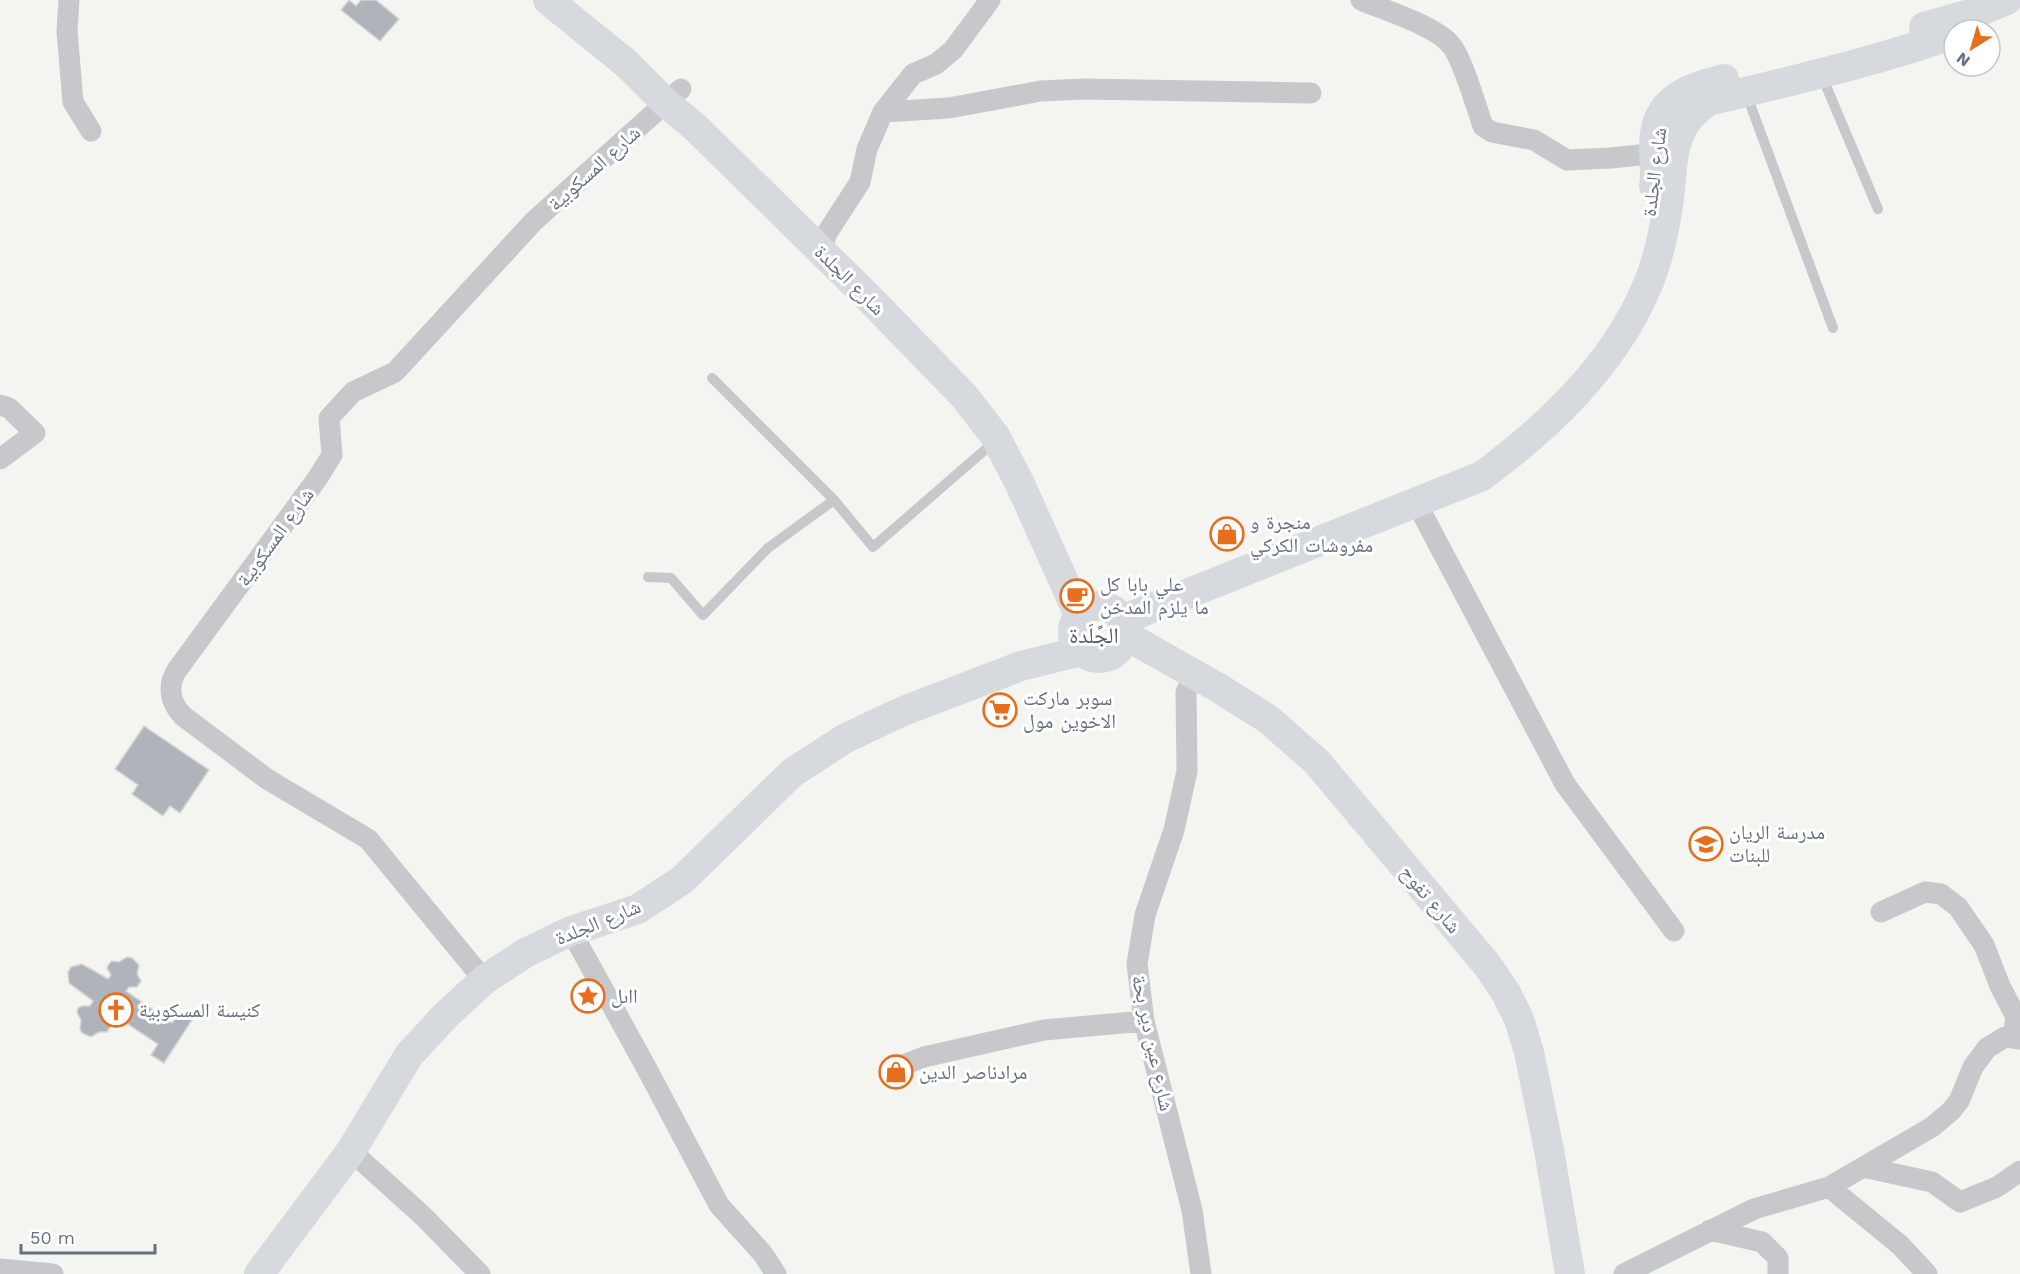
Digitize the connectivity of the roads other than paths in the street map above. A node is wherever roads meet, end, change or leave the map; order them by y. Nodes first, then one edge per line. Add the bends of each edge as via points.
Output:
1 (69, 0) edge
2 (548, 0) edge
3 (579, 0) edge
4 (990, 0) edge
5 (1361, 0) edge
6 (2007, 0) edge
7 (2020, 10) edge
8 (1998, 18) edge
9 (1942, 38) edge
10 (1821, 74) junction
11 (1746, 92) junction
12 (1311, 93) dead end
13 (674, 96) junction
14 (883, 112) junction
15 (91, 131) dead end
16 (1665, 152) junction
17 (1878, 209) dead end
18 (824, 242) junction
19 (1833, 328) dead end
20 (712, 378) dead end
21 (0, 405) edge
22 (997, 440) junction
23 (0, 459) edge
24 (834, 500) junction
25 (1416, 502) junction
26 (648, 578) dead end
27 (1099, 630) junction
28 (1190, 683) junction
29 (1881, 912) dead end
30 (571, 931) junction
31 (1674, 932) dead end
32 (484, 980) junction
33 (1144, 1022) junction
34 (2017, 1038) edge
35 (893, 1069) dead end
36 (351, 1151) junction
37 (1863, 1167) junction
38 (2020, 1171) edge
39 (1829, 1186) junction
40 (1710, 1230) junction
41 (0, 1269) edge
42 (53, 1274) edge
43 (259, 1274) edge
44 (480, 1274) edge
45 (776, 1274) edge
46 (1201, 1274) edge
47 (1554, 1274) edge
48 (1570, 1274) edge
49 (1624, 1274) edge
50 (1778, 1274) edge
51 (1927, 1274) edge

1 - 15 street via 67,31 73,102
2 - 13 street, شارع الجلدة via 627,64
3 - 13 street, شارع الجلدة
4 - 14 street via 953,50 936,64 913,74
5 - 16 street via 1436,32 1451,45 1483,126 1492,132 1534,140 1567,160
6 - 16 street, شارع الجلدة via 1867,44 1695,87 1682,93 1665,111 1655,133
7 - 8 street
9 - 10 street, شارع الجلدة
10 - 11 street, شارع الجلدة
10 - 17 lane
11 - 16 street, شارع الجلدة via 1708,101 1696,109
11 - 19 lane
12 - 14 street via 1083,89 1041,91 949,108
13 - 18 street, شارع الجلدة via 772,175
13 - 32 street, شارع المسكوبية via 534,221 395,372 352,392 329,418 332,455 172,680 171,697 183,716 267,779 368,839
14 - 18 street via 867,149 860,182
16 - 25 street, شارع الجلدة via 1655,178 1644,242 1628,293 1602,343 1571,382 1515,435
18 - 22 street, شارع الجلدة via 964,396
18 - 27 street, شارع الجلدة via 963,364 1006,419 1024,447
20 - 24 lane
21 - 23 street via 9,408 34,433
22 - 24 lane via 873,548
22 - 27 street, شارع الجلدة
24 - 26 lane via 768,548 703,615 671,578
25 - 27 street, شارع الجلدة
25 - 31 street via 1565,784
27 - 28 street
27 - 30 street, شارع الجلدة via 844,739 792,773 682,880 638,909
28 - 33 street, شارع عين دير بحة via 1186,771 1174,830 1145,915 1137,964
28 - 47 street via 1293,765 1480,983 1496,1008 1519,1078
28 - 48 street, شارع تفوح via 1268,719 1317,762 1488,966 1506,993 1529,1052
29 - 34 street via 1925,892 1941,894 1959,907 1984,945 2016,1017
30 - 32 street, شارع الجلدة via 525,953
30 - 45 street via 719,1205
32 - 36 street, شارع الجلدة via 409,1055
33 - 35 street via 1044,1030 924,1057
33 - 46 street, شارع عين دير بحة via 1192,1210
34 - 37 street via 1997,1041 1979,1057 1959,1101 1941,1120
36 - 43 street, شارع الجلدة
36 - 44 street
37 - 38 street via 1932,1182 1960,1202 1996,1187
37 - 39 street
39 - 40 street via 1754,1209
39 - 51 street via 1900,1245
40 - 49 street
40 - 50 street via 1762,1242 1778,1258
41 - 42 street

